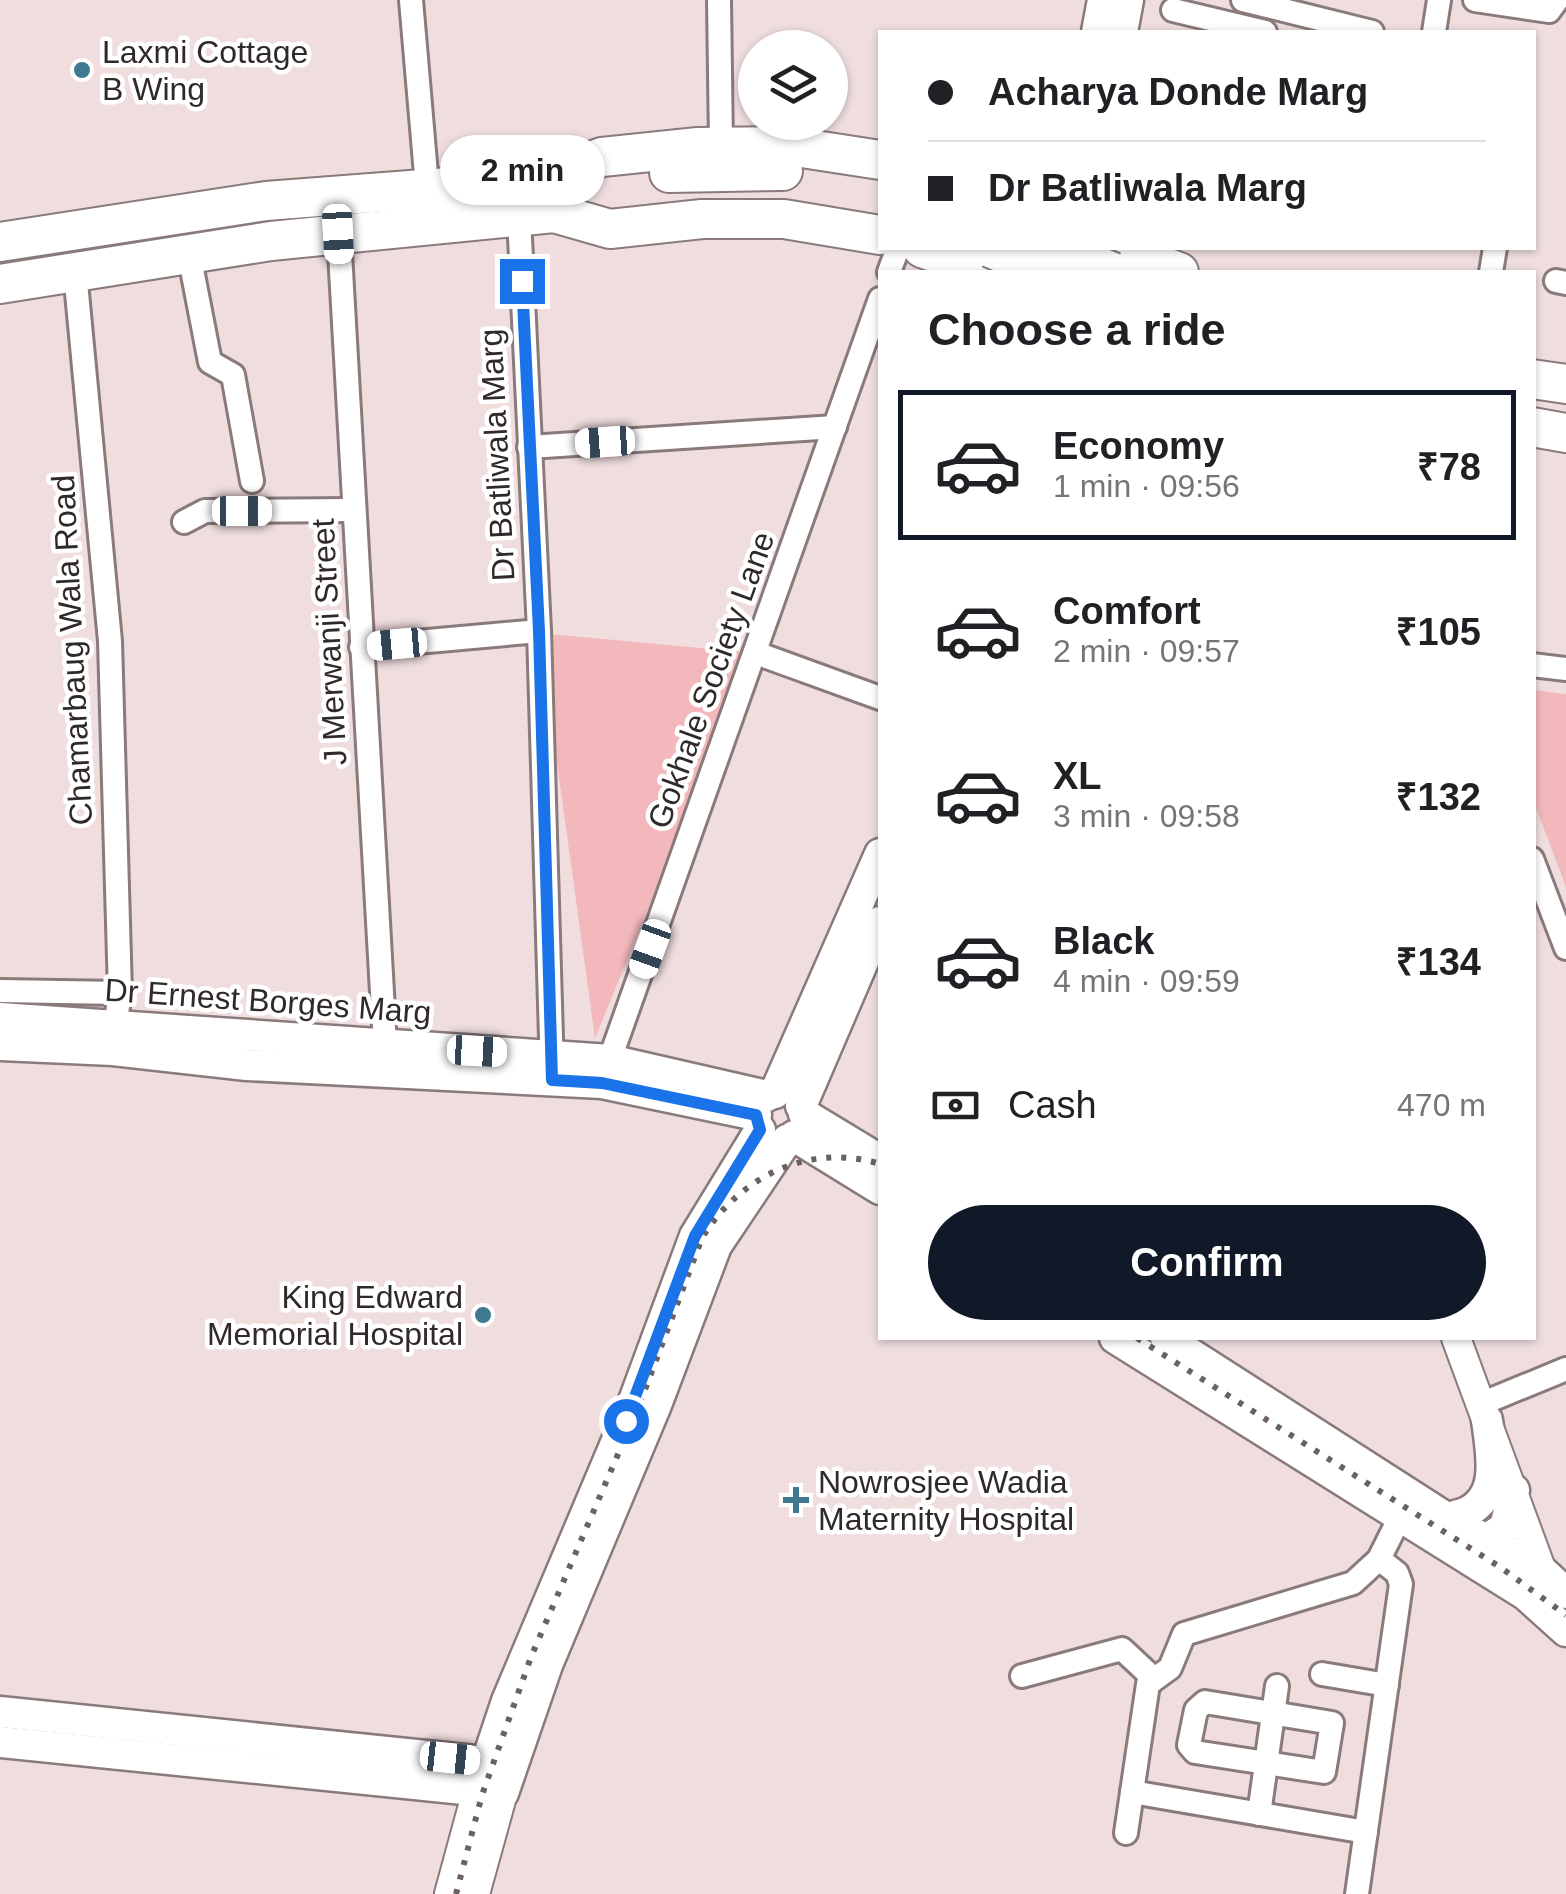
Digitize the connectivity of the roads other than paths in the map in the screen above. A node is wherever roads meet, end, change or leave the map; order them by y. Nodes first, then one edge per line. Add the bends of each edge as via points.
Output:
1 (411, 0) edge
2 (720, 0) edge
3 (1103, 0) edge
4 (1128, 0) edge
5 (1243, 0) edge
6 (1440, 0) edge
7 (1474, 0) edge
8 (1557, 0) edge
9 (1172, 14) edge
10 (1097, 30) edge
11 (1122, 30) edge
12 (1255, 30) edge
13 (1364, 30) edge
14 (1434, 30) edge
15 (721, 144) junction
16 (878, 160) edge
17 (878, 185) edge
18 (427, 186) junction
19 (594, 194) junction
20 (538, 203) junction
21 (878, 212) edge
22 (338, 234) junction
23 (878, 235) edge
24 (0, 242) edge
25 (928, 250) edge
26 (995, 250) edge
27 (1064, 250) edge
28 (189, 254) junction
29 (1139, 265) edge
30 (983, 270) edge
31 (1042, 270) edge
32 (75, 272) junction
33 (0, 284) edge
34 (878, 305) edge
35 (1536, 355) edge
36 (1566, 360) edge
37 (1536, 380) edge
38 (1566, 384) edge
39 (1536, 406) edge
40 (1566, 411) edge
41 (834, 427) junction
42 (1536, 428) edge
43 (1566, 432) edge
44 (529, 448) junction
45 (252, 481) dead end
46 (354, 510) junction
47 (184, 522) dead end
48 (539, 631) junction
49 (361, 647) junction
50 (756, 653) junction
51 (1536, 665) edge
52 (1566, 669) edge
53 (878, 697) edge
54 (878, 859) edge
55 (1536, 869) edge
56 (878, 926) edge
57 (1566, 948) edge
58 (0, 991) edge
59 (120, 993) junction
60 (0, 1018) edge
61 (113, 1036) junction
62 (385, 1045) junction
63 (0, 1046) edge
64 (248, 1052) junction
65 (439, 1062) junction
66 (553, 1068) junction
67 (606, 1072) junction
68 (781, 1116) junction
69 (878, 1159) edge
70 (878, 1188) edge
71 (1169, 1340) edge
72 (1457, 1340) edge
73 (1132, 1342) edge
74 (1566, 1369) edge
75 (1484, 1412) junction
76 (1514, 1490) junction
77 (1421, 1523) junction
78 (1474, 1548) junction
79 (1379, 1560) junction
80 (1534, 1583) junction
81 (1566, 1593) edge
82 (1566, 1631) edge
83 (1322, 1674) dead end
84 (1022, 1676) dead end
85 (1152, 1677) junction
86 (1387, 1685) junction
87 (1277, 1686) dead end
88 (0, 1712) edge
89 (1273, 1713) junction
90 (0, 1742) edge
91 (1266, 1766) junction
92 (495, 1778) junction
93 (1132, 1792) junction
94 (1259, 1814) junction
95 (1126, 1832) dead end
96 (1366, 1832) junction
97 (450, 1894) edge
98 (475, 1894) edge
99 (1357, 1894) edge

1 - 18 street
2 - 15 street
3 - 10 main road
4 - 11 main road
5 - 13 street
6 - 14 street
7 - 8 street via 1549,11
9 - 12 street
15 - 16 highway
15 - 20 highway via 602,157
17 - 19 highway via 787,171
18 - 20 highway
18 - 24 highway via 266,200
19 - 20 highway
19 - 21 highway via 785,197
20 - 22 highway
20 - 23 highway via 610,228 784,218
20 - 44 street, Dr Batliwala Marg
22 - 28 highway
22 - 46 street, J Merwanji Street
25 - 30 highway
26 - 31 highway, bridge
27 - 29 highway, bridge
28 - 32 highway
28 - 45 street via 210,362 233,375
32 - 33 highway
32 - 59 street, Chamarbaug Wala Road via 110,641
34 - 41 street, Gokhale Society Lane
35 - 36 highway
37 - 38 highway
39 - 40 highway
41 - 44 street
41 - 50 street, Gokhale Society Lane
42 - 43 highway
44 - 48 street, Dr Batliwala Marg
46 - 47 street via 205,511
46 - 49 street, J Merwanji Street
48 - 49 street
48 - 66 street, Dr Batliwala Marg
49 - 62 street, J Merwanji Street
50 - 53 street
50 - 67 street, Gokhale Society Lane
51 - 52 street
54 - 68 main road
55 - 57 street
56 - 68 main road
58 - 59 street
59 - 61 street, Chamarbaug Wala Road
60 - 61 main road, Dr Ernest Borges Marg
61 - 63 main road, Dr Ernest Borges Marg
61 - 64 main road, Dr Ernest Borges Marg
62 - 64 main road, Dr Ernest Borges Marg
62 - 65 main road, Dr Ernest Borges Marg
64 - 65 main road, Dr Ernest Borges Marg
65 - 66 main road, Dr Ernest Borges Marg
66 - 67 main road, Dr Ernest Borges Marg
67 - 68 main road, Dr Ernest Borges Marg
68 - 69 main road, Dr Ernest Borges Marg
68 - 70 main road, Dr Ernest Borges Marg
68 - 92 main road via 705,1241 547,1665
71 - 77 main road
72 - 75 street
73 - 77 main road
74 - 75 street
75 - 76 street
75 - 77 main road via 1488,1493 1462,1514
76 - 78 main road via 1505,1527
76 - 80 street
77 - 78 main road
77 - 79 street
78 - 80 main road
79 - 85 street via 1354,1582 1193,1628 1170,1668
79 - 86 street via 1401,1584
80 - 81 main road
80 - 82 main road
83 - 86 street
84 - 85 street via 1122,1649
85 - 93 street
86 - 96 street
87 - 89 street
88 - 92 main road
89 - 91 street
89 - 91 street via 1327,1720 1333,1728 1324,1772
89 - 91 street via 1200,1704 1189,1745 1195,1752
90 - 92 main road
91 - 94 street
92 - 97 street
92 - 98 street
93 - 94 street
93 - 95 street
94 - 96 street
96 - 99 street

